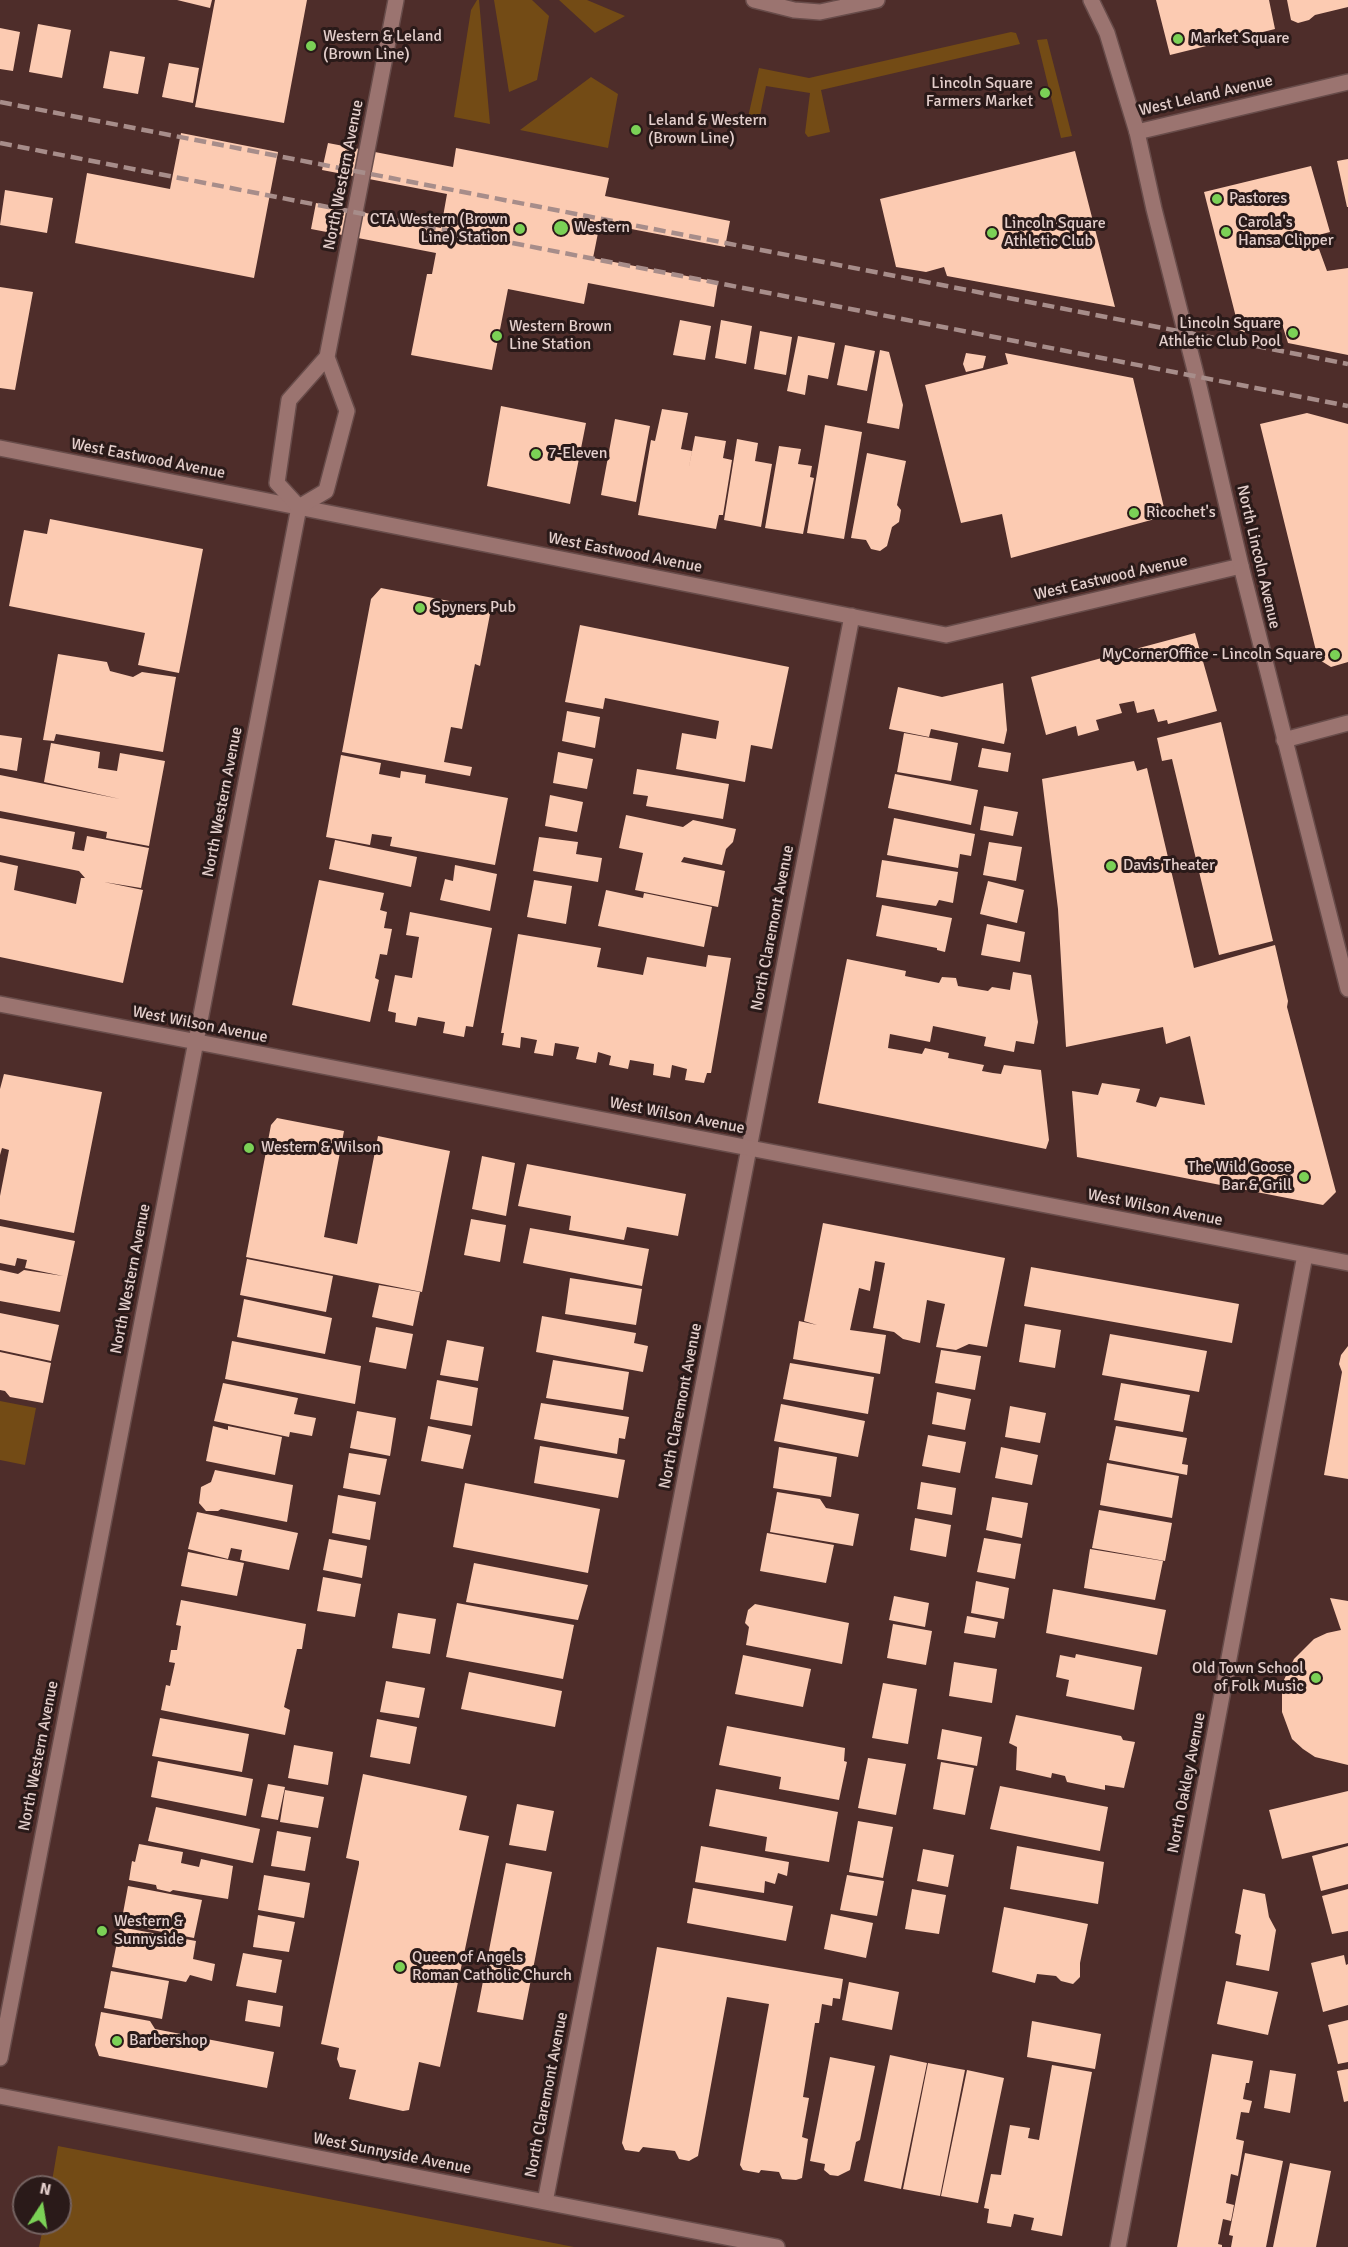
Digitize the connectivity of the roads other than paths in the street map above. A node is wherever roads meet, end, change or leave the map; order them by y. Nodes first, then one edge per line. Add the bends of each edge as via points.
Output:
1 (396, 0) edge
2 (754, 0) edge
3 (877, 0) edge
4 (1091, 0) edge
5 (1348, 82) edge
6 (1137, 132) junction
7 (327, 357) junction
8 (0, 448) edge
9 (299, 507) junction
10 (1241, 566) junction
11 (852, 616) junction
12 (1348, 723) edge
13 (1284, 740) junction
14 (1348, 989) edge
15 (0, 1004) edge
16 (195, 1042) junction
17 (749, 1148) junction
18 (1305, 1255) junction
19 (1348, 1263) edge
20 (0, 2058) edge
21 (0, 2096) edge
22 (545, 2202) junction
23 (777, 2247) edge
24 (1118, 2247) edge

1 - 7 street, North Western Avenue
2 - 3 street via 820,12
4 - 6 street, West Leland Avenue via 1107,33
5 - 6 street, West Leland Avenue
6 - 10 street, North Lincoln Avenue
7 - 9 street via 346,411 326,491
7 - 9 street via 289,400 277,483
8 - 9 street, West Eastwood Avenue
9 - 11 street, West Eastwood Avenue
9 - 16 street, North Western Avenue
10 - 11 street, West Eastwood Avenue via 946,635
10 - 13 street, North Lincoln Avenue
11 - 17 street, North Claremont Avenue
12 - 13 street
13 - 14 street, North Lincoln Avenue
15 - 16 street, West Wilson Avenue
16 - 17 street, West Wilson Avenue
16 - 20 street, North Western Avenue
17 - 18 street, West Wilson Avenue
17 - 22 street, North Claremont Avenue
18 - 19 street, West Wilson Avenue
18 - 24 street, North Oakley Avenue
21 - 22 street, West Sunnyside Avenue
22 - 23 street, West Sunnyside Avenue

